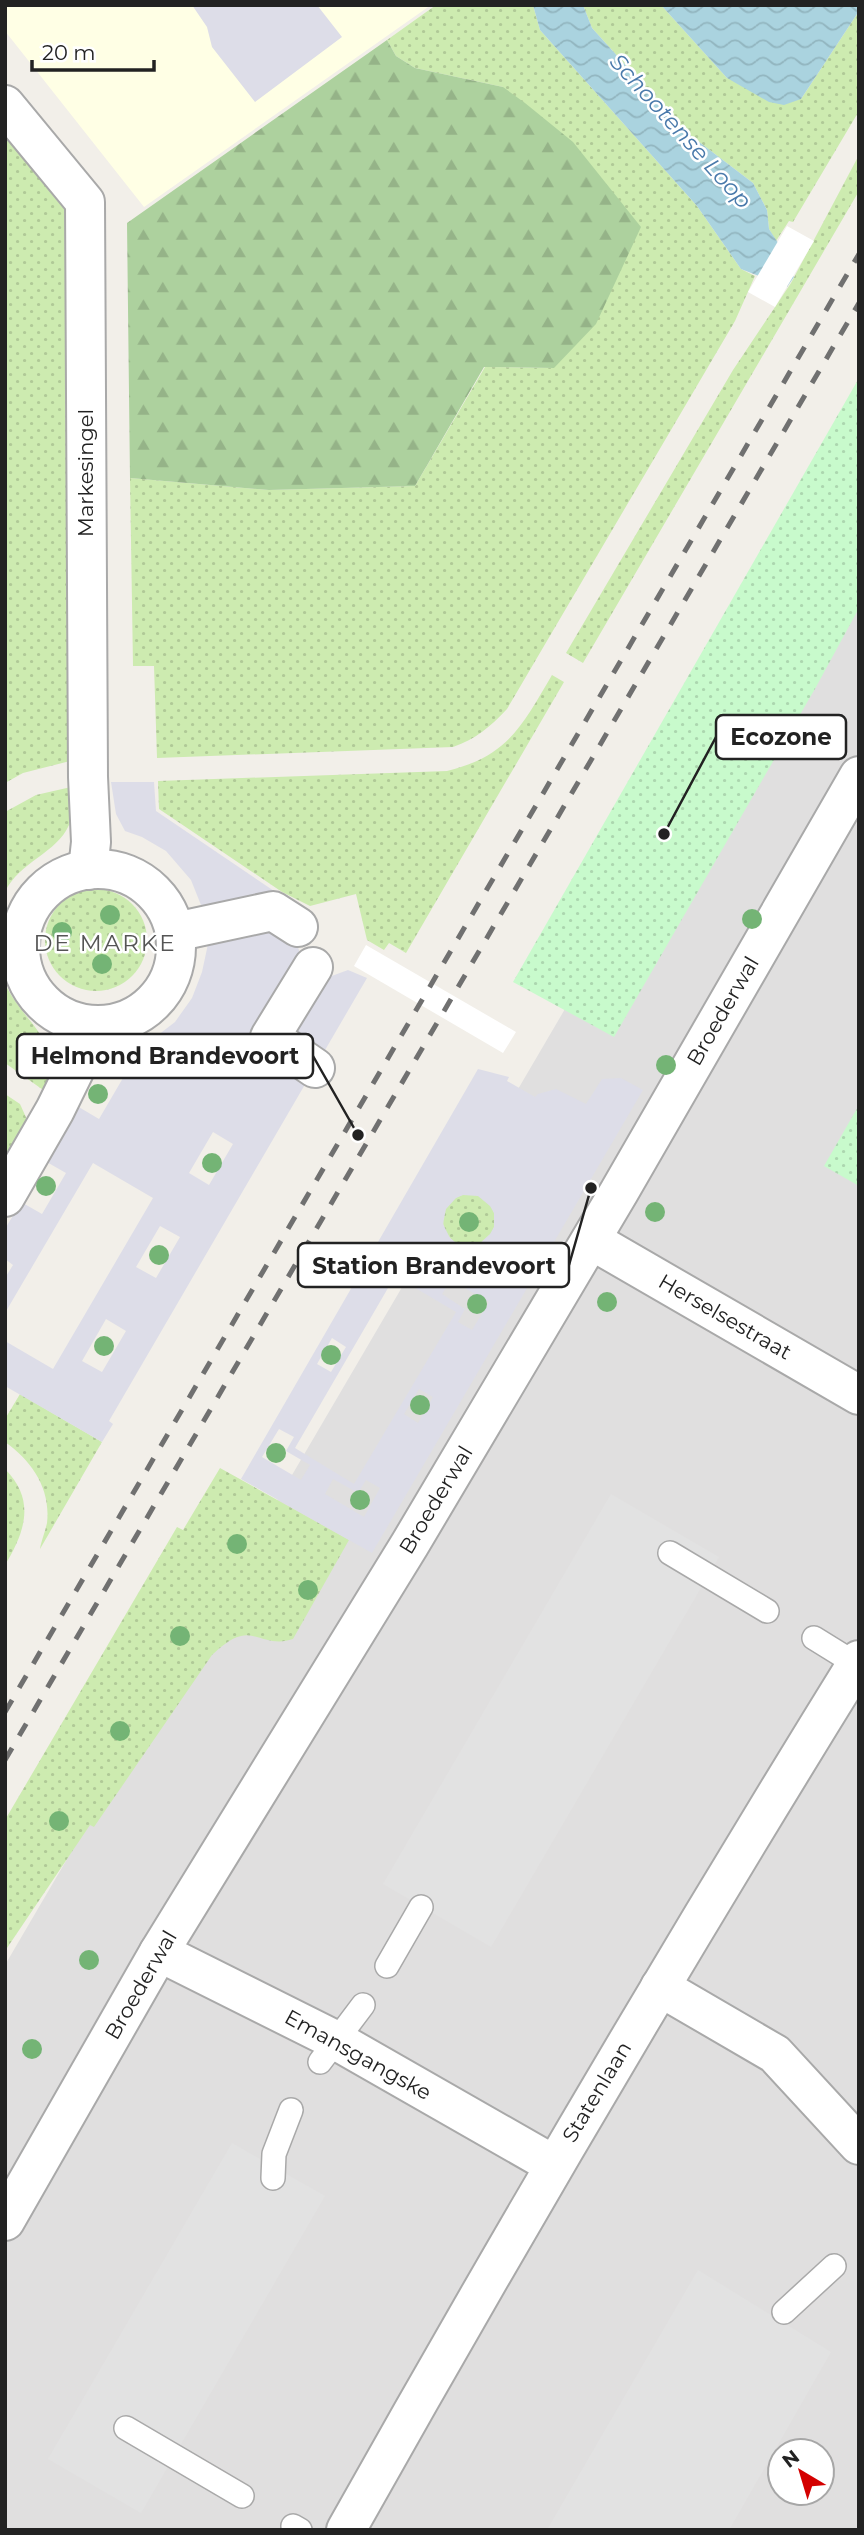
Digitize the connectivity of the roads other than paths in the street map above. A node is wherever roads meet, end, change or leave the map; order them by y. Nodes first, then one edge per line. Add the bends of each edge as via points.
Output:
1 (5, 105) edge
2 (859, 776) edge
3 (88, 870) junction
4 (298, 927) dead end
5 (175, 932) junction
6 (313, 967) dead end
7 (84, 1025) junction
8 (315, 1068) dead end
9 (5, 1197) edge
10 (591, 1240) junction
11 (859, 1395) edge
12 (670, 1553) dead end
13 (767, 1611) dead end
14 (814, 1638) dead end
15 (857, 1662) edge
16 (421, 1907) dead end
17 (159, 1952) junction
18 (387, 1966) dead end
19 (660, 1987) junction
20 (363, 2005) dead end
21 (328, 2052) junction
22 (291, 2110) dead end
23 (859, 2145) edge
24 (554, 2165) junction
25 (273, 2178) dead end
26 (5, 2221) edge
27 (834, 2266) dead end
28 (784, 2312) dead end
29 (126, 2428) dead end
30 (242, 2496) dead end
31 (346, 2530) edge

1 - 3 street, Markesingel via 85,202
2 - 10 street, Broederwal
3 - 5 street via 120,872 142,882 159,898
3 - 7 street via 69,873 50,884 32,903 22,927 19,953 25,978 39,1000 60,1016
4 - 5 street via 273,911
5 - 7 street via 172,973 149,1007 111,1024
6 - 8 street via 270,1037
7 - 9 street via 79,1061
10 - 11 street, Herselsestraat
10 - 17 street, Broederwal
12 - 13 lane
14 - 15 lane
15 - 19 street, Statenlaan
16 - 18 lane
17 - 21 street, Emansgangske
17 - 26 street, Broederwal
19 - 23 street via 775,2054
19 - 24 street, Statenlaan
20 - 21 lane
21 - 24 street, Emansgangske
22 - 25 lane via 274,2154
24 - 31 street, Statenlaan
27 - 28 lane
29 - 30 lane

